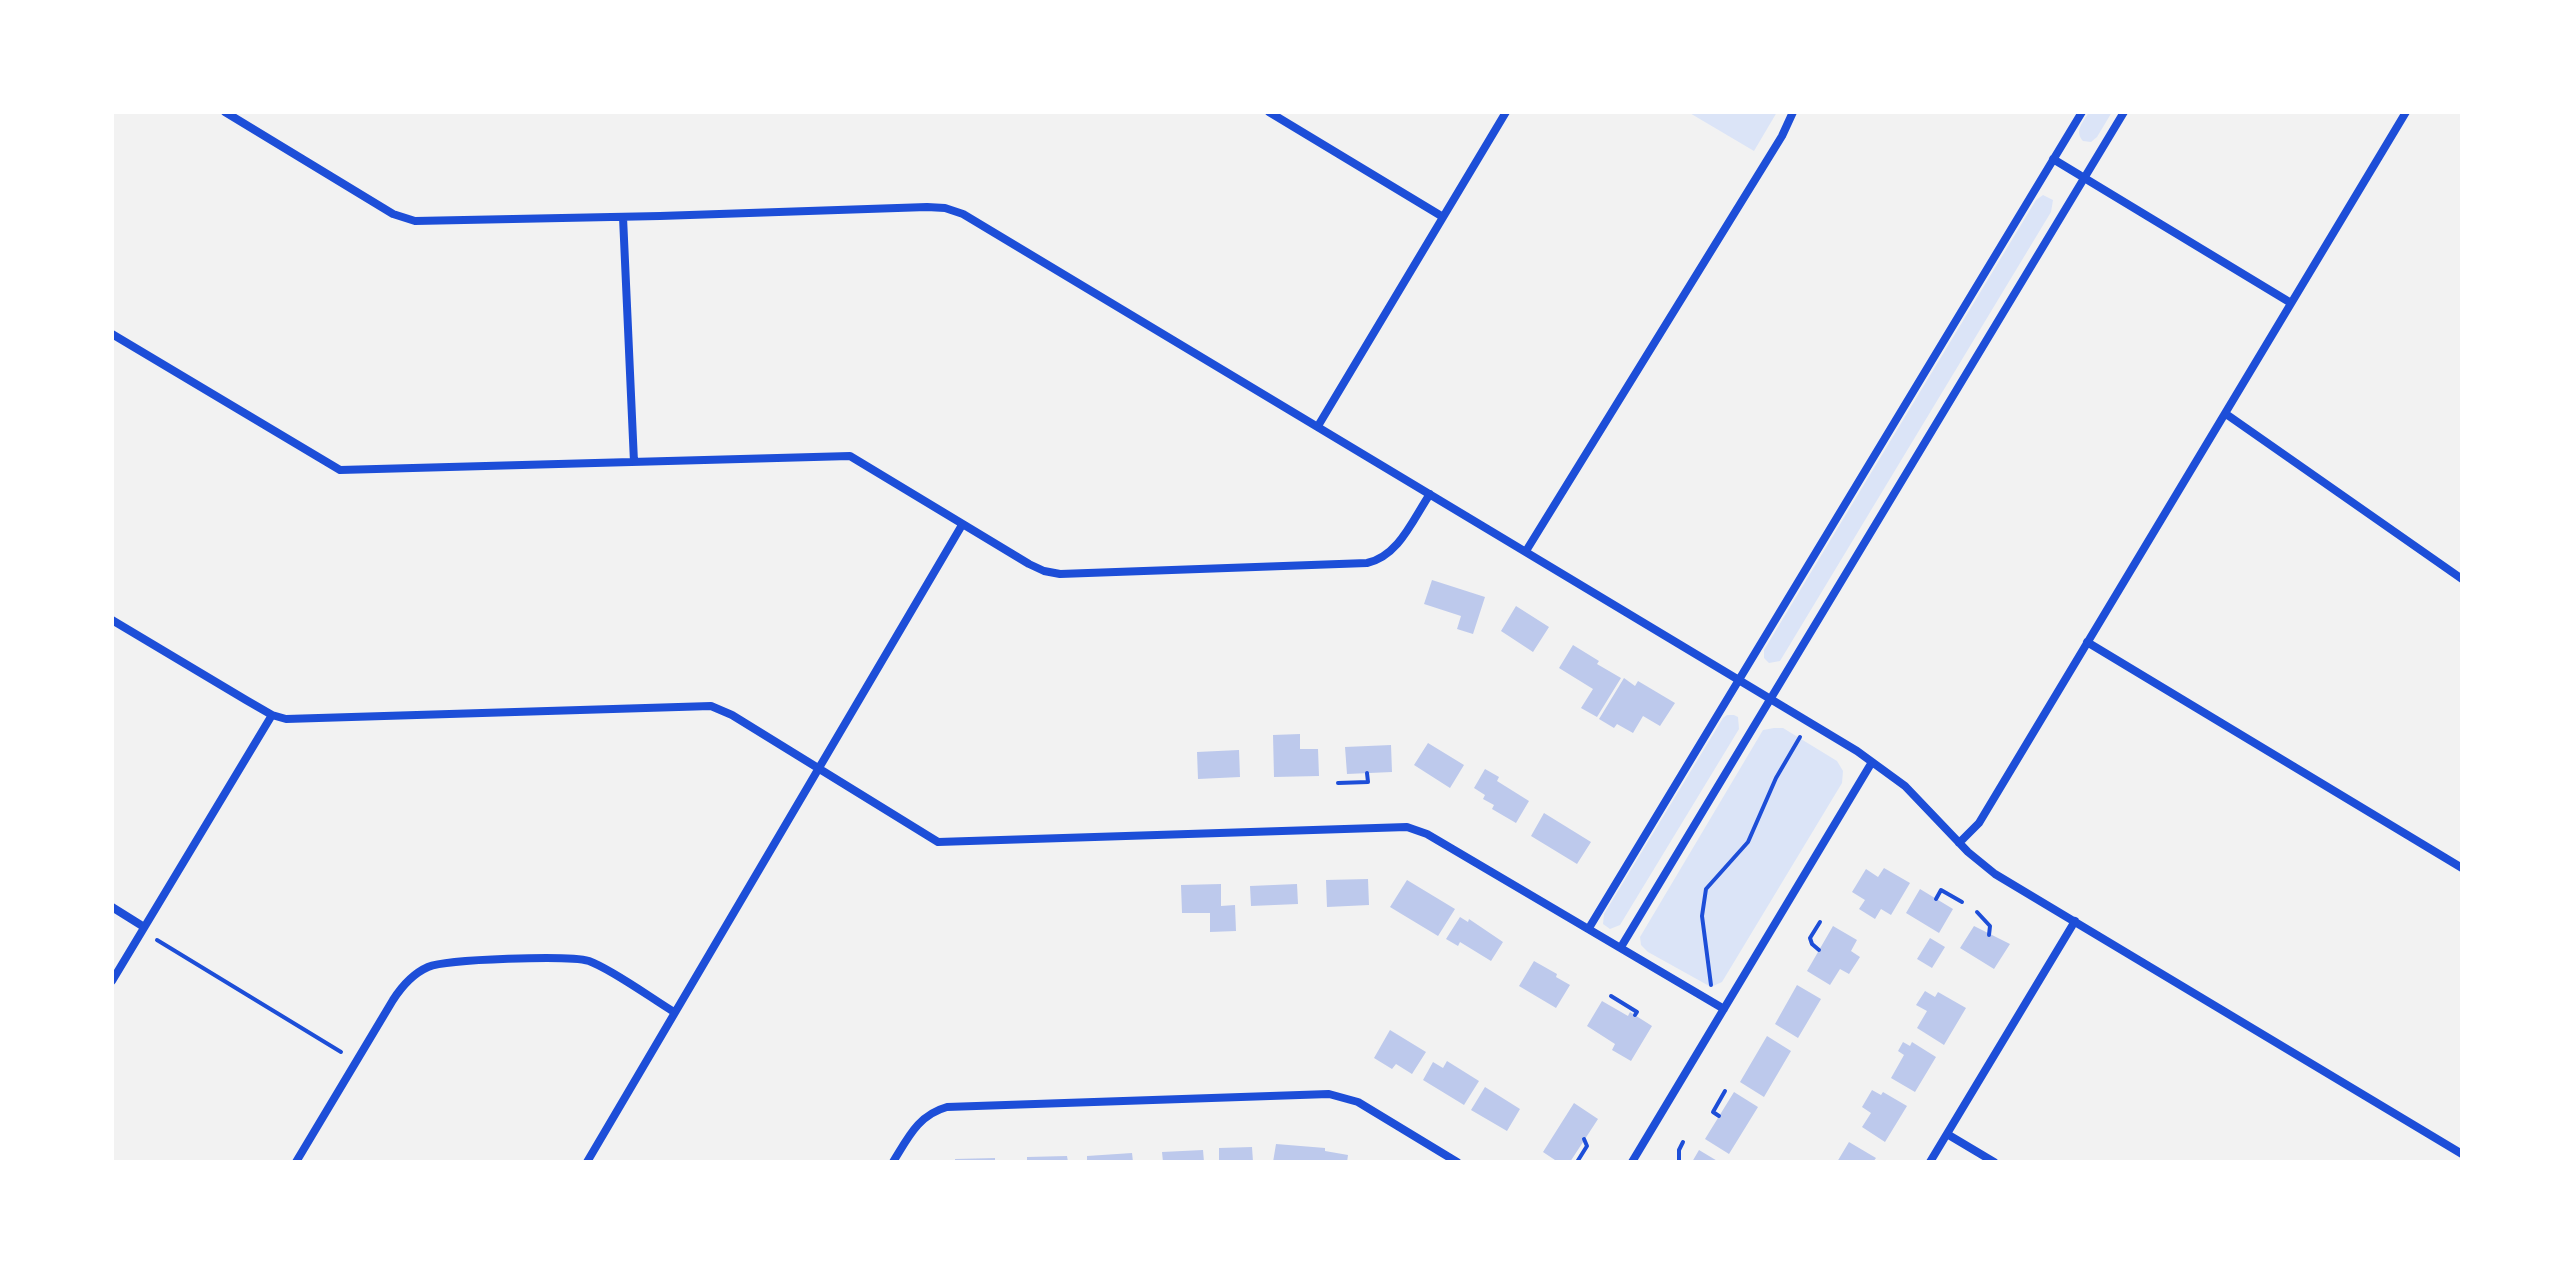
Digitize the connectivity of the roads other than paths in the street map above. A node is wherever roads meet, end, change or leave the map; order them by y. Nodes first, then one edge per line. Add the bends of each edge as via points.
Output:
1 (225, 112) edge
2 (1269, 112) edge
3 (1506, 112) edge
4 (1793, 112) edge
5 (2082, 112) edge
6 (2124, 112) edge
7 (2406, 112) edge
8 (2053, 159) junction
9 (2085, 179) junction
10 (623, 217) junction
11 (1443, 217) junction
12 (2291, 303) junction
13 (112, 334) edge
14 (2226, 414) junction
15 (1318, 426) junction
16 (634, 462) junction
17 (1430, 494) junction
18 (962, 525) junction
19 (1526, 551) junction
20 (2462, 579) edge
21 (112, 620) edge
22 (2087, 642) junction
23 (1739, 680) junction
24 (1770, 698) junction
25 (272, 715) junction
26 (1872, 762) junction
27 (818, 769) junction
28 (1959, 843) junction
29 (2462, 868) edge
30 (112, 907) edge
31 (2075, 921) junction
32 (144, 927) junction
33 (1589, 928) junction
34 (1621, 947) junction
35 (112, 981) edge
36 (1724, 1009) junction
37 (674, 1012) junction
38 (1947, 1134) junction
39 (2462, 1154) edge
40 (296, 1162) edge
41 (587, 1162) edge
42 (893, 1162) edge
43 (1457, 1162) edge
44 (1632, 1162) edge
45 (1930, 1162) edge
46 (1994, 1162) edge

1 - 10 street via 408,220
2 - 11 street
3 - 11 street
4 - 19 street
5 - 8 street
6 - 9 street
7 - 12 street
8 - 9 street
8 - 23 street
9 - 12 street
9 - 24 street
10 - 15 street via 954,210
10 - 16 street
11 - 15 street
12 - 14 street
13 - 16 street via 340,470
14 - 20 street
14 - 22 street
15 - 17 street
16 - 18 street via 850,456
17 - 18 street via 1390,552 1358,564 1060,574 1029,564
17 - 19 street
18 - 27 street
19 - 23 street
21 - 25 street
22 - 28 street via 1979,823
22 - 29 street
23 - 24 street
23 - 33 street
24 - 26 street
24 - 34 street
25 - 27 street via 301,720 703,705 732,715
25 - 32 street
26 - 28 street via 1905,786
26 - 36 street
27 - 33 street via 943,843 1407,827
27 - 37 street
28 - 31 street via 1995,874
30 - 32 street
31 - 38 street
31 - 39 street
32 - 35 street
33 - 34 street
34 - 36 street
36 - 44 street
37 - 40 street via 580,959 427,967 393,1000
37 - 41 street
38 - 45 street
38 - 46 street
42 - 43 street via 920,1121 947,1107 1329,1094 1358,1102

